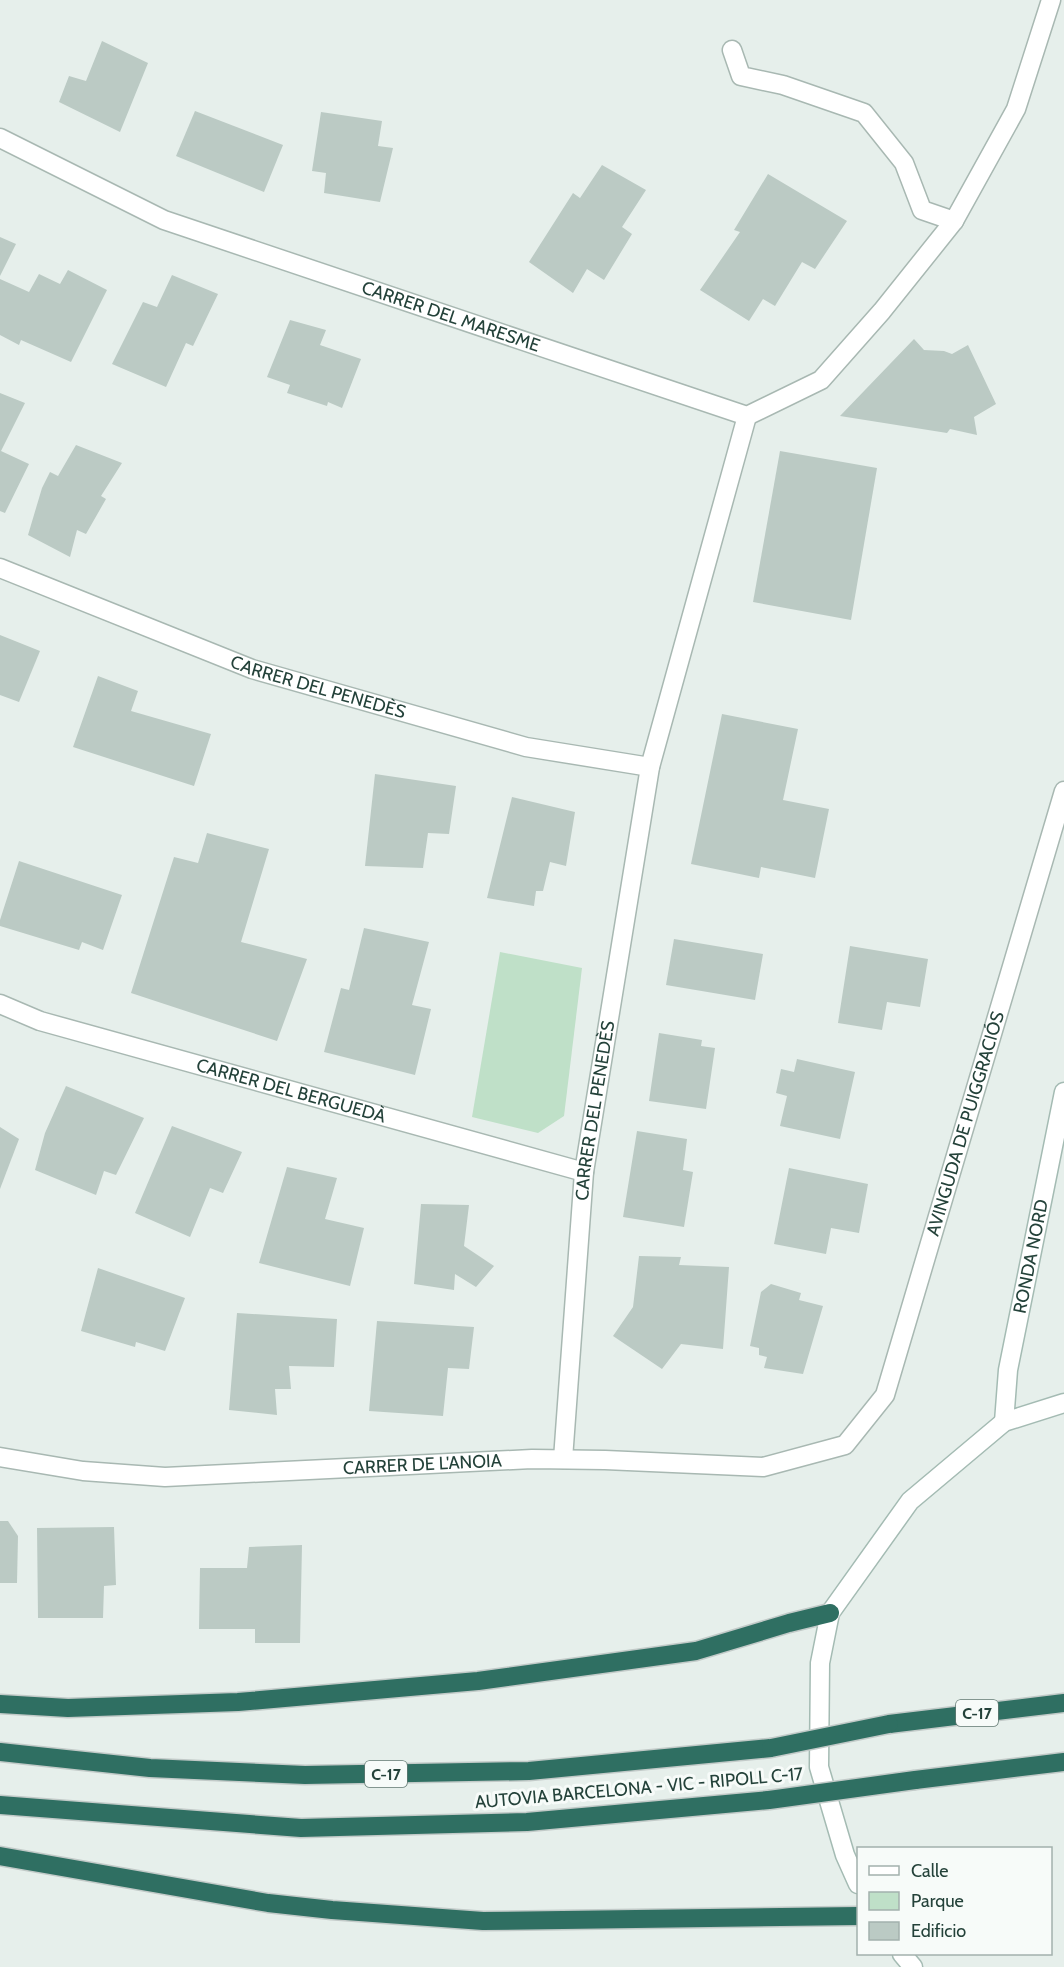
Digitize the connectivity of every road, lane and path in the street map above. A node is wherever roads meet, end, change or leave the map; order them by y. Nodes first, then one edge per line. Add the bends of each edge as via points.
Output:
1 (1051, 0) edge
2 (732, 50) dead end
3 (0, 138) edge
4 (954, 221) junction
5 (747, 416) junction
6 (0, 568) edge
7 (650, 767) junction
8 (1064, 791) edge
9 (0, 1004) edge
10 (1064, 1092) edge
11 (584, 1172) junction
12 (1064, 1403) edge
13 (1004, 1422) junction
14 (844, 1445) joint
15 (0, 1457) edge
16 (563, 1459) junction
17 (830, 1613) junction
18 (1064, 1703) edge
19 (0, 1704) edge
20 (0, 1752) edge
21 (1064, 1762) edge
22 (0, 1805) edge
23 (0, 1856) edge
24 (857, 1882) edge
25 (857, 1916) edge
26 (904, 1955) edge
27 (913, 1967) edge

1 - 4 street via 1016,109
2 - 4 street via 741,76 783,85 864,113 904,163 922,210
3 - 5 street, CARRER DEL MARESME via 164,220
4 - 5 street via 821,380
5 - 7 street, CARRER DEL PENEDÈS
6 - 7 street, CARRER DEL PENEDÈS via 252,669 526,747
7 - 11 street, CARRER DEL PENEDÈS
8 - 14 street, AVINGUDA DE PUIGGRACIÓS via 885,1395
9 - 11 street, CARRER DEL BERGUEDÀ via 40,1021
10 - 13 street, RONDA NORD via 1008,1370
11 - 16 street, CARRER DEL PENEDÈS
12 - 13 street
13 - 17 street via 910,1501
14 - 16 street, CARRER DE L'ANOIA via 763,1467
15 - 16 street, CARRER DE L'ANOIA via 165,1477
17 - 19 highway via 696,1651 478,1681 238,1702 68,1708
17 - 24 street via 820,1663 819,1767 844,1855
18 - 20 highway, AUTOVIA BARCELONA - VIC - RIPOLL C-17 / C-17, bridge via 889,1724 771,1748 529,1771 305,1775 150,1768
21 - 22 highway, AUTOVIA BARCELONA - VIC - RIPOLL C-17, bridge via 769,1800 527,1822 301,1828
23 - 25 highway via 268,1903 483,1921
26 - 27 street

